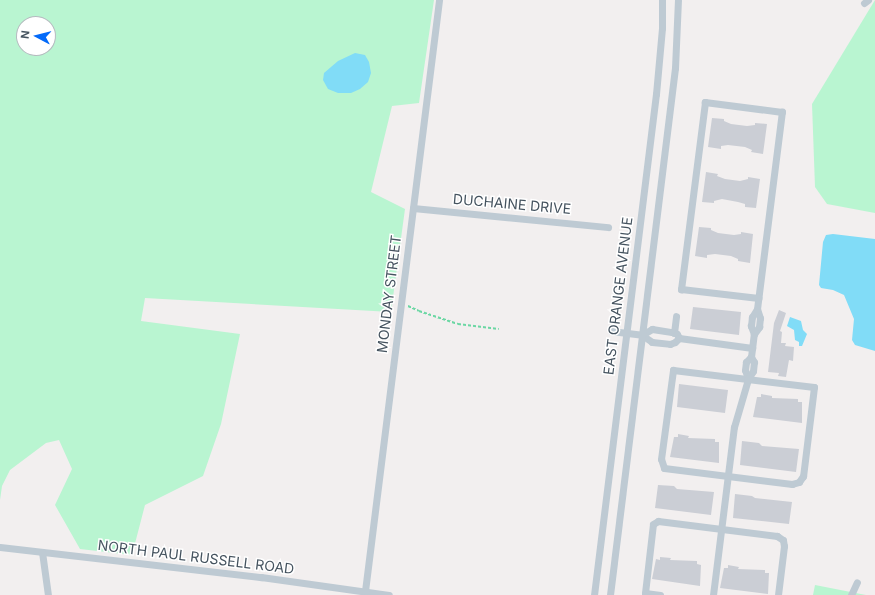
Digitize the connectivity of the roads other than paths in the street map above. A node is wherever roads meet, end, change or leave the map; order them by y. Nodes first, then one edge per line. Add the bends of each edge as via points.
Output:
1 (439, 0) edge
2 (662, 0) edge
3 (678, 0) edge
4 (413, 208) junction
5 (608, 226) dead end
6 (758, 298) junction
7 (676, 316) dead end
8 (611, 331) dead end
9 (626, 333) junction
10 (642, 335) junction
11 (676, 336) junction
12 (752, 348) junction
13 (748, 379) junction
14 (728, 476) junction
15 (722, 529) junction
16 (0, 547) edge
17 (42, 552) junction
18 (858, 582) dead end
19 (365, 592) junction
20 (48, 595) edge
21 (390, 595) edge
22 (594, 595) edge
23 (610, 595) edge
24 (660, 595) edge
25 (713, 595) edge
26 (778, 595) edge
27 (851, 595) edge

1 - 4 street, MONDAY STREET
2 - 9 street, EAST ORANGE AVENUE via 656,94
3 - 10 street, EAST ORANGE AVENUE via 675,68
4 - 5 street, DUCHAINE DRIVE
4 - 19 street, MONDAY STREET
6 - 6 street via 681,289 706,102 782,112
6 - 12 street via 752,317
7 - 11 street
8 - 9 street
9 - 10 street
9 - 22 street, EAST ORANGE AVENUE
10 - 11 street via 652,329
10 - 11 street via 652,342 670,344 675,342
10 - 23 street, EAST ORANGE AVENUE
11 - 12 street
12 - 13 street via 751,357 746,362
13 - 14 street via 734,427
13 - 14 street via 814,387 803,476 799,482 792,484
13 - 14 street via 672,370 661,459 664,468
14 - 15 street
15 - 24 street via 658,521 653,524 645,593
15 - 25 street
15 - 26 street via 777,536 783,540
16 - 17 street, NORTH PAUL RUSSELL ROAD
17 - 19 street, NORTH PAUL RUSSELL ROAD via 261,577
17 - 20 street
18 - 27 street
19 - 21 street, NORTH PAUL RUSSELL ROAD

